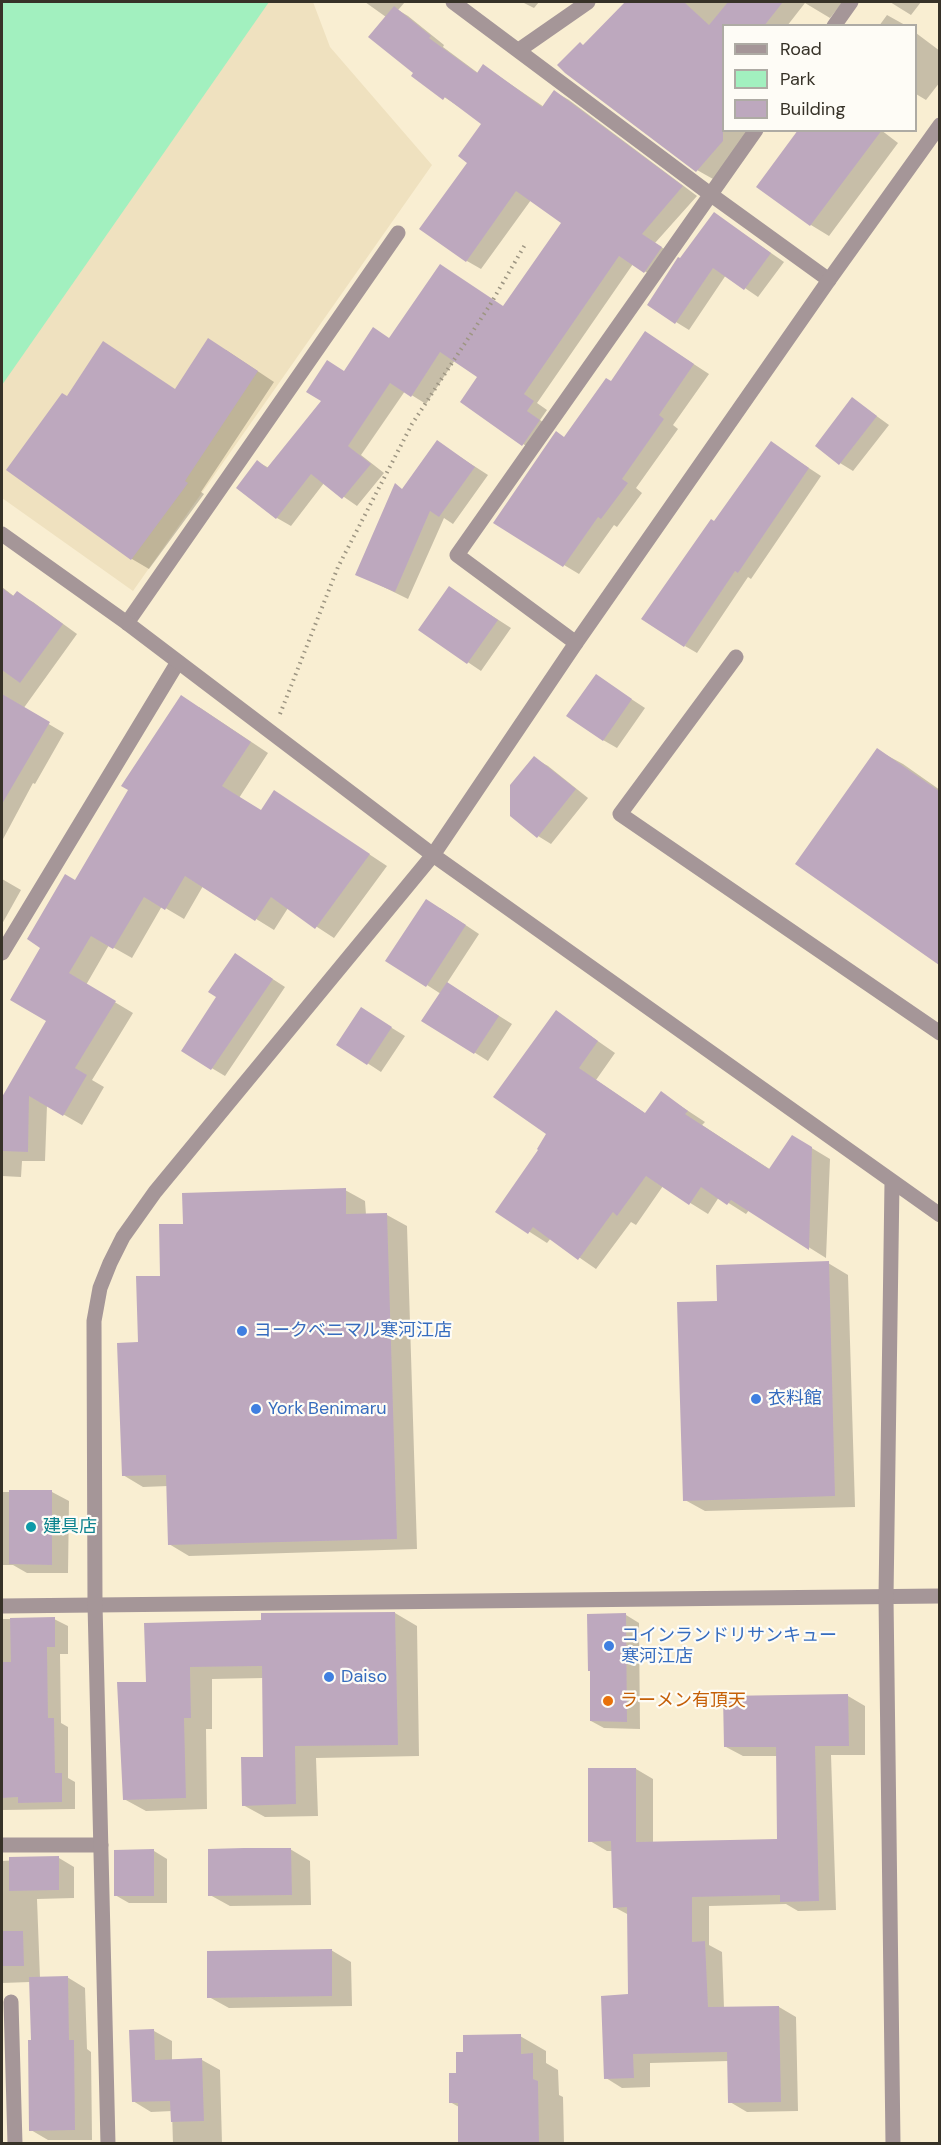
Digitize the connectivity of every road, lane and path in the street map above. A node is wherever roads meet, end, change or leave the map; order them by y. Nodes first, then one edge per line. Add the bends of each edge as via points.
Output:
1 (453, 2) edge
2 (588, 2) edge
3 (851, 2) edge
4 (835, 24) edge
5 (519, 50) junction
6 (939, 125) edge
7 (755, 132) edge
8 (710, 194) junction
9 (398, 233) dead end
10 (526, 243) dead end
11 (829, 280) junction
12 (2, 534) edge
13 (127, 623) junction
14 (576, 643) junction
15 (736, 657) dead end
16 (177, 662) junction
17 (273, 734) junction
18 (433, 855) junction
19 (2, 953) edge
20 (939, 1033) edge
21 (892, 1182) junction
22 (939, 1215) edge
23 (939, 1596) edge
24 (886, 1597) junction
25 (96, 1604) junction
26 (2, 1606) edge
27 (2, 1845) edge
28 (101, 1845) junction
29 (11, 2002) dead end
30 (15, 2144) edge
31 (108, 2144) edge
32 (893, 2144) edge

1 - 5 street
2 - 5 street
3 - 4 street
5 - 8 street
6 - 11 street
7 - 8 street
8 - 11 street
8 - 14 street via 457,555
9 - 13 street
10 - 17 path via 412,424 338,567
11 - 14 street
12 - 13 street
13 - 16 street
14 - 18 street
15 - 20 street via 620,814
16 - 17 street
16 - 19 street
17 - 18 street
18 - 21 street
18 - 25 street via 155,1192 110,1263 100,1287 94,1321
21 - 22 street
21 - 24 street
23 - 24 street
24 - 25 street
24 - 32 street
25 - 26 street
25 - 28 street
27 - 28 street
28 - 31 street
29 - 30 street

